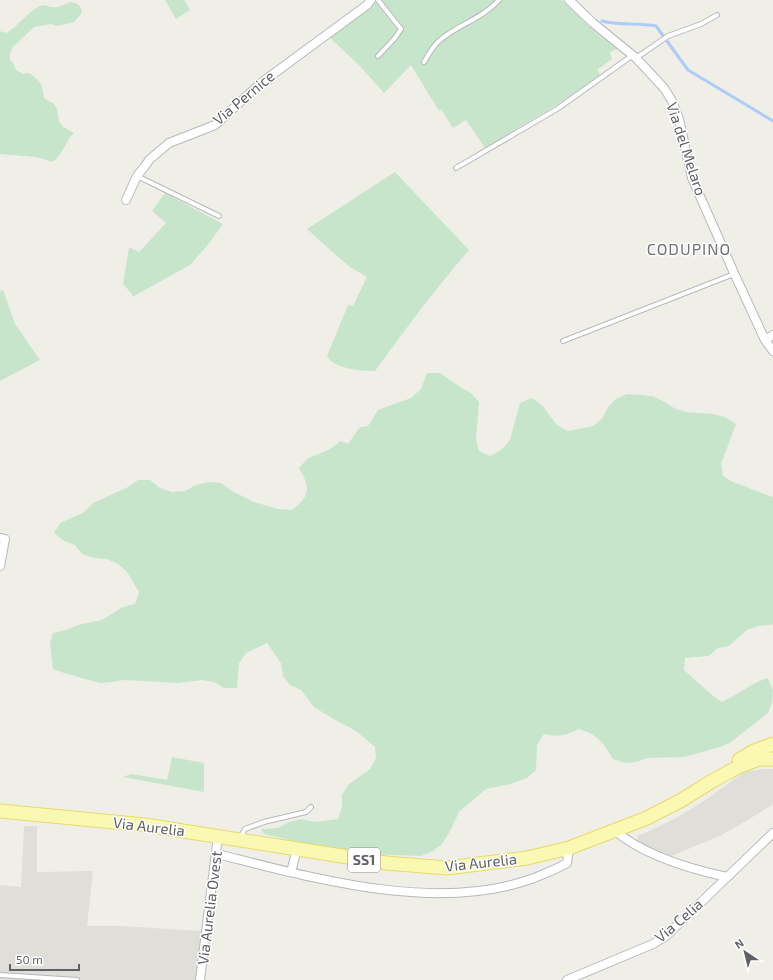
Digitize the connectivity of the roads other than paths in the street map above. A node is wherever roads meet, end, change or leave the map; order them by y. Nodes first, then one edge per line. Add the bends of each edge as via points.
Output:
1 (371, 0) edge
2 (378, 0) edge
3 (499, 0) edge
4 (569, 0) edge
5 (717, 15) dead end
6 (378, 56) dead end
7 (635, 57) junction
8 (424, 62) dead end
9 (456, 168) dead end
10 (137, 176) junction
11 (126, 200) dead end
12 (219, 216) dead end
13 (734, 274) junction
14 (773, 335) edge
15 (765, 340) junction
16 (563, 341) dead end
17 (773, 351) edge
18 (0, 538) edge
19 (0, 566) edge
20 (773, 744) edge
21 (773, 758) edge
22 (714, 780) junction
23 (311, 806) dead end
24 (0, 811) edge
25 (614, 830) junction
26 (773, 833) edge
27 (218, 836) junction
28 (238, 840) junction
29 (569, 848) junction
30 (297, 849) junction
31 (217, 854) junction
32 (291, 872) junction
33 (727, 876) junction
34 (0, 975) edge
35 (77, 980) edge
36 (200, 980) edge
37 (567, 980) edge

1 - 10 street, Via Pernice via 261,83 215,125 170,143 150,159
2 - 6 lane via 401,29
3 - 8 lane via 487,12 440,41 431,49
4 - 7 street, Via del Melaro via 593,24
5 - 7 lane via 668,36
7 - 9 lane via 557,109
7 - 13 street, Via del Melaro via 664,88 672,101 679,119 692,178
10 - 11 street, Via Pernice
10 - 12 lane
13 - 15 street, Via del Melaro
13 - 16 lane
14 - 15 street
15 - 17 street, Via del Melaro
18 - 19 street via 5,539
20 - 22 main road, Via Aurelia via 741,758
21 - 22 main road, Via Aurelia via 759,759
22 - 25 main road, Via Aurelia / SS1 via 647,818
23 - 28 lane via 306,812 245,829
24 - 27 main road, Via Aurelia / SS1 via 145,825
25 - 29 main road, Via Aurelia / SS1
25 - 33 street via 625,840 671,861 699,871
26 - 33 street, Via Celia
27 - 28 main road, Via Aurelia / SS1
27 - 31 street, Via Aurelia Ovest
28 - 30 main road, Via Aurelia / SS1
29 - 30 main road, Via Aurelia / SS1 via 527,858 447,868 386,863
29 - 32 street, Via Aurelia via 567,863 557,869 524,882 484,891 438,893 391,890
30 - 32 street
31 - 32 street, Via Aurelia
31 - 36 street, Via Aurelia Ovest
33 - 37 street, Via Celia via 666,936
34 - 35 lane

